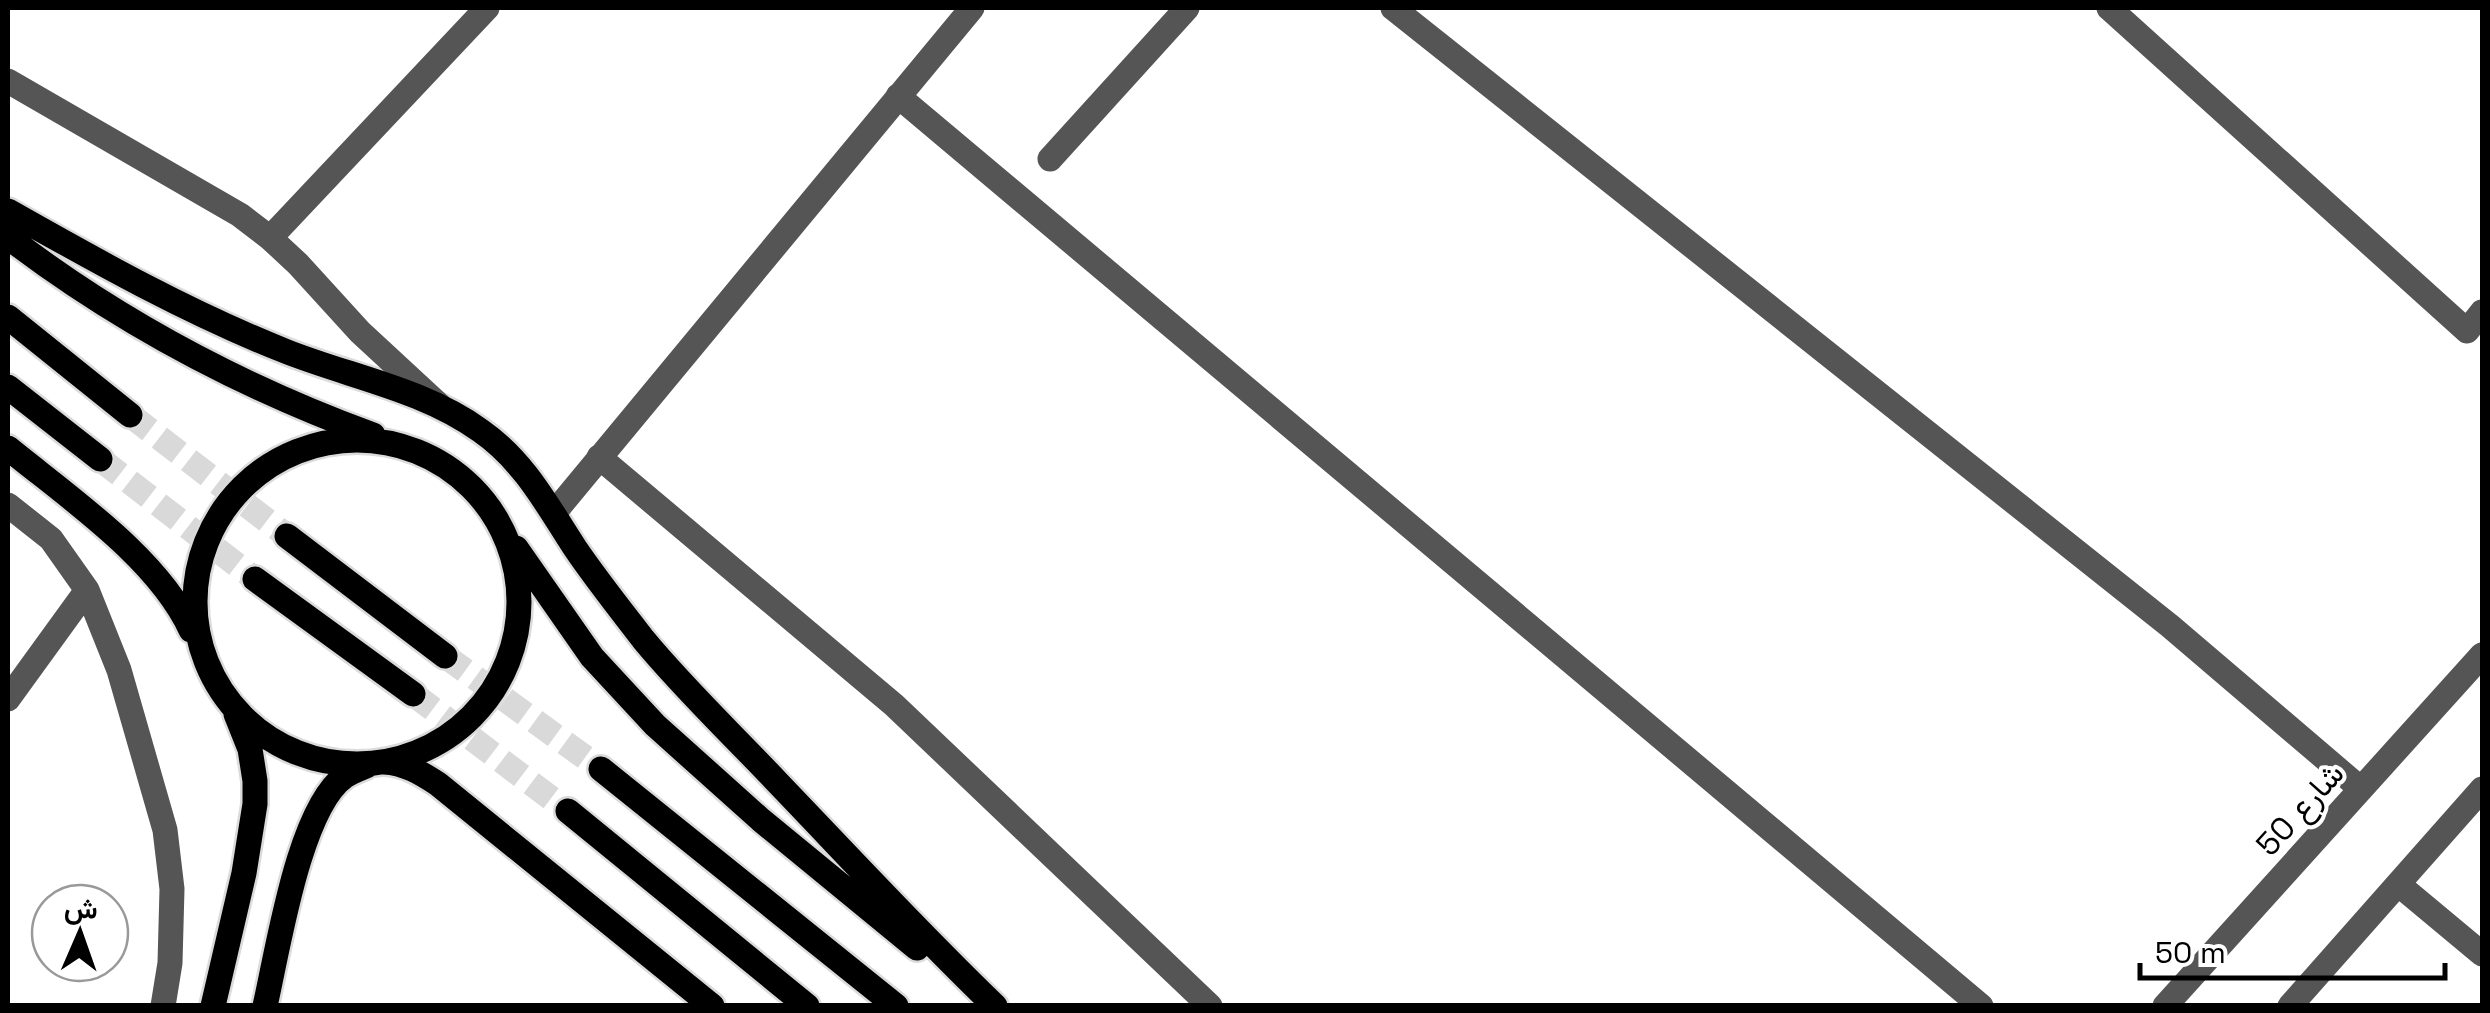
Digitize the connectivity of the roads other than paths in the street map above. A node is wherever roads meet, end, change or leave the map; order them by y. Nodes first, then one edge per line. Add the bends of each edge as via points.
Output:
1 (487, 8) edge
2 (972, 8) edge
3 (1186, 8) edge
4 (1394, 8) edge
5 (2109, 8) edge
6 (8, 81) edge
7 (898, 96) junction
8 (1050, 158) dead end
9 (8, 211) edge
10 (8, 237) edge
11 (270, 238) junction
12 (2482, 312) edge
13 (8, 317) edge
14 (8, 387) edge
15 (444, 409) junction
16 (130, 415) tunnel mouth
17 (396, 444) junction
18 (8, 448) edge
19 (599, 457) junction
20 (100, 459) tunnel mouth
21 (8, 504) edge
22 (554, 513) junction
23 (503, 530) junction
24 (287, 536) tunnel mouth
25 (256, 580) tunnel mouth
26 (87, 590) junction
27 (2482, 655) edge
28 (445, 656) tunnel mouth
29 (212, 678) junction
30 (413, 694) tunnel mouth
31 (8, 699) edge
32 (234, 709) junction
33 (374, 763) junction
34 (601, 769) tunnel mouth
35 (2361, 789) junction
36 (2482, 790) edge
37 (568, 811) tunnel mouth
38 (2398, 884) junction
39 (2482, 954) edge
40 (163, 1006) edge
41 (213, 1006) edge
42 (265, 1006) edge
43 (712, 1006) edge
44 (806, 1006) edge
45 (896, 1006) edge
46 (987, 1006) edge
47 (995, 1006) edge
48 (1210, 1006) edge
49 (1981, 1006) edge
50 (2165, 1006) edge
51 (2290, 1006) edge

1 - 11 street
2 - 7 street
3 - 8 street
4 - 35 street via 2170,626
5 - 12 street via 2467,331
6 - 11 street
7 - 19 street
7 - 49 street
9 - 15 main road via 214,322
10 - 17 main road via 250,386
11 - 15 street
13 - 16 main road
14 - 20 main road
15 - 22 main road via 508,452
17 - 23 main road via 440,462 476,492
17 - 29 main road via 354,439 312,445 240,488 215,521 199,560 193,602
18 - 29 main road via 146,566 176,601
19 - 22 street
19 - 48 street via 894,705
21 - 26 street via 51,539
22 - 47 main road via 645,640
23 - 33 main road via 520,595 518,628 493,690 446,737
23 - 46 main road via 592,657 655,725
24 - 28 main road
25 - 30 main road
26 - 31 street
26 - 40 street via 119,670 165,830 172,889
27 - 35 street, شارع 50
29 - 32 main road
32 - 33 main road via 262,734 302,755
32 - 41 main road via 250,750 255,804
33 - 42 main road via 343,776 308,830
33 - 43 main road via 406,766 438,784
34 - 45 main road
35 - 50 street, شارع 50
36 - 38 street
37 - 44 main road
38 - 39 street
38 - 51 street

